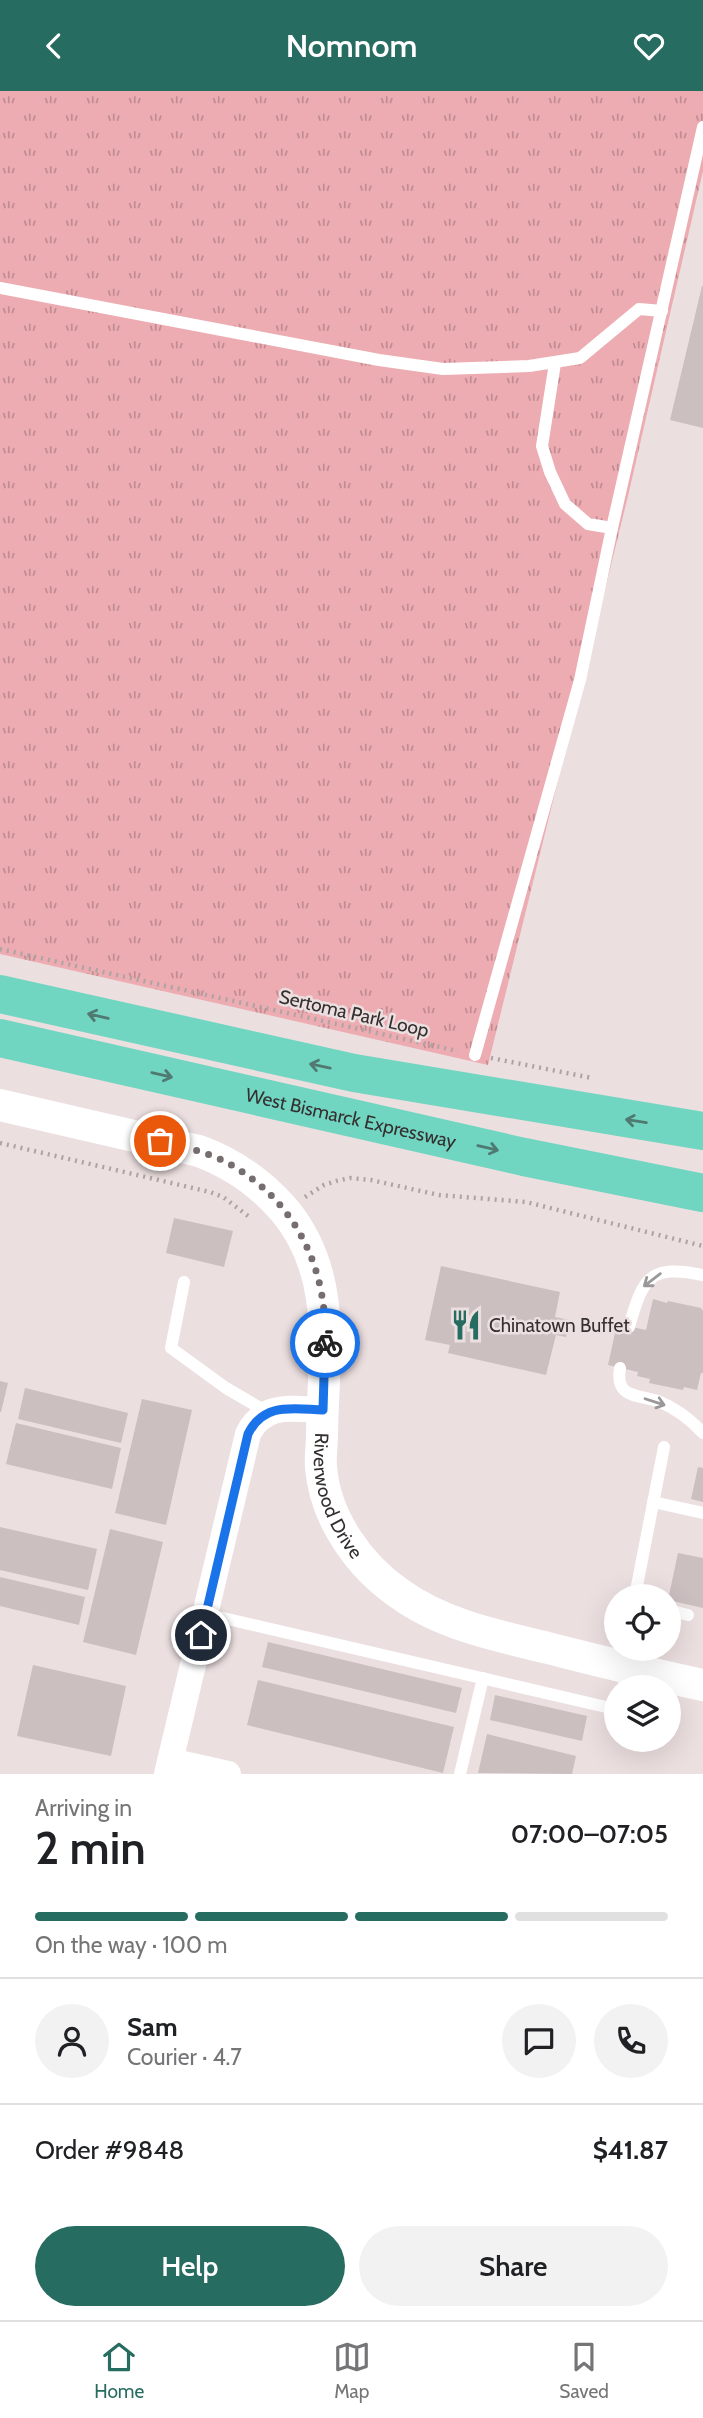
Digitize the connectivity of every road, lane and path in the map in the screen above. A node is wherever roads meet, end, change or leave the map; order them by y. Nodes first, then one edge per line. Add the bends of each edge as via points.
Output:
1 (703, 128) edge
2 (0, 288) edge
3 (662, 311) junction
4 (555, 363) junction
5 (612, 528) junction
6 (0, 949) edge
7 (0, 994) edge
8 (0, 1038) edge
9 (475, 1055) junction
10 (594, 1078) dead end
11 (0, 1105) edge
12 (703, 1131) edge
13 (0, 1143) edge
14 (703, 1193) edge
15 (286, 1212) junction
16 (703, 1246) edge
17 (703, 1275) edge
18 (184, 1282) dead end
19 (629, 1327) dead end
20 (620, 1368) dead end
21 (323, 1410) junction
22 (267, 1412) junction
23 (703, 1433) edge
24 (664, 1447) dead end
25 (653, 1502) junction
26 (703, 1513) edge
27 (637, 1584) edge
28 (681, 1613) edge
29 (206, 1614) junction
30 (688, 1615) dead end
31 (626, 1668) edge
32 (483, 1678) junction
33 (703, 1685) edge
34 (604, 1707) edge
35 (169, 1767) edge
36 (228, 1774) edge
37 (460, 1774) edge

1 - 3 lane
2 - 4 lane via 443,369
3 - 4 lane via 639,309 580,358
3 - 5 lane
4 - 5 lane via 542,446 550,471 565,504 588,524
5 - 9 lane via 580,680
6 - 9 path, Sertoma Park Loop
12 -> 7 highway via 354,1073
8 -> 14 highway, West Bismarck Expressway
9 - 10 path, Sertoma Park Loop
11 - 15 street, Riverwood Drive via 200,1151 256,1181
13 - 15 path via 211,1192 242,1211 262,1231
15 - 16 path via 324,1185 350,1178 450,1197 526,1202
15 - 21 street, Riverwood Drive via 306,1242 322,1290
17 -> 19 lane via 671,1270 658,1273 639,1293
18 - 22 lane via 171,1348
20 -> 23 lane via 618,1379 625,1391 676,1410
21 - 22 street
21 - 31 street, Riverwood Drive via 321,1467 327,1493 349,1542 381,1580 426,1610 457,1623
22 - 29 street via 254,1421 248,1434
24 - 25 lane
25 - 26 lane
25 - 27 lane
28 - 30 lane
29 - 32 lane
29 - 35 street
31 - 33 street, Riverwood Drive
32 - 34 lane
32 - 37 lane
35 - 36 street

